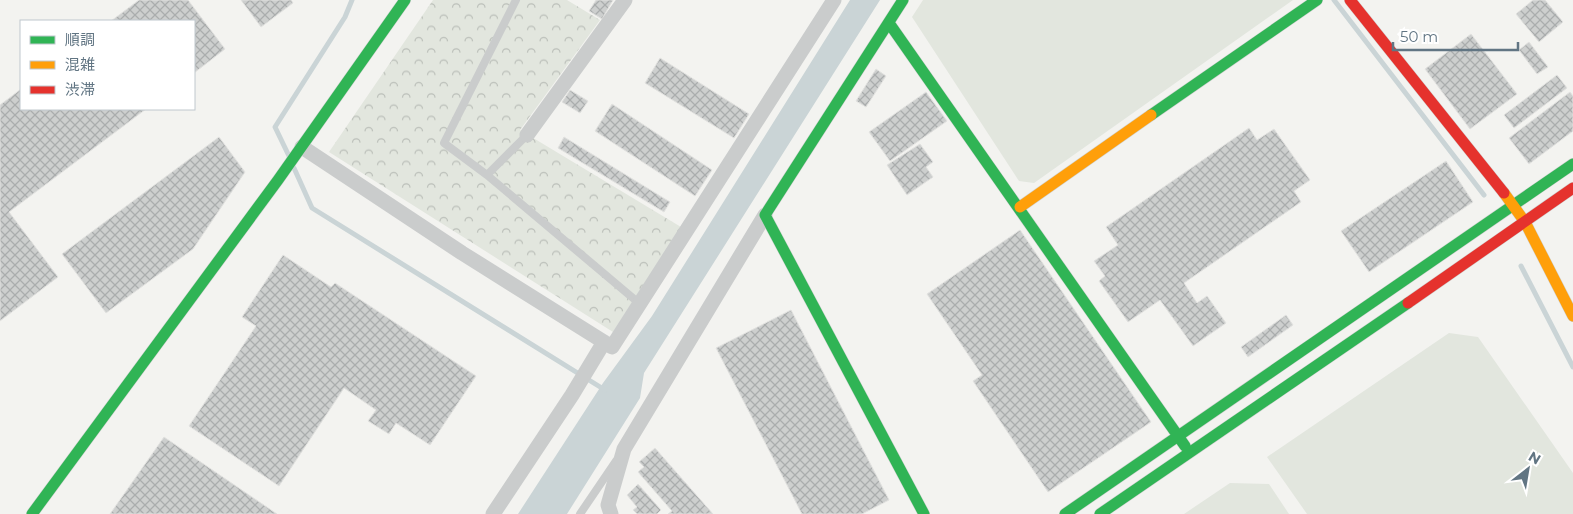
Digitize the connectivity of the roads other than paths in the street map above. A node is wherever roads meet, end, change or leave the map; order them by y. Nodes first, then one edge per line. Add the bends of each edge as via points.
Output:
1 (392, 0) edge
2 (405, 0) edge
3 (516, 0) edge
4 (625, 0) edge
5 (834, 0) edge
6 (903, 0) edge
7 (1317, 0) edge
8 (1350, 0) edge
9 (889, 22) junction
10 (386, 28) junction
11 (527, 135) joint
12 (302, 147) junction
13 (1573, 164) edge
14 (487, 175) junction
15 (1573, 188) edge
16 (1514, 205) junction
17 (1020, 207) junction
18 (765, 215) junction
19 (1525, 222) junction
20 (640, 304) junction
21 (1573, 316) edge
22 (604, 342) junction
23 (1178, 435) junction
24 (624, 449) junction
25 (1190, 454) junction
26 (32, 514) edge
27 (494, 514) edge
28 (580, 514) edge
29 (611, 514) edge
30 (924, 514) edge
31 (1065, 514) edge
32 (1100, 514) edge

1 - 10 street
2 - 10 street
3 - 14 lane via 444,143
4 - 11 street
5 - 20 street
6 - 9 street
7 - 17 street
8 - 16 street
9 - 17 street
9 - 18 street
10 - 12 street
11 - 14 lane
12 - 22 street
12 - 26 street
13 - 16 street
14 - 20 lane
15 - 19 street
16 - 19 street
16 - 23 street
17 - 23 street
18 - 24 street
18 - 30 street
19 - 21 street
19 - 25 street
20 - 22 street via 612,347
22 - 27 street
23 - 25 street
23 - 31 street
24 - 28 lane
24 - 29 street via 608,505
25 - 32 street

